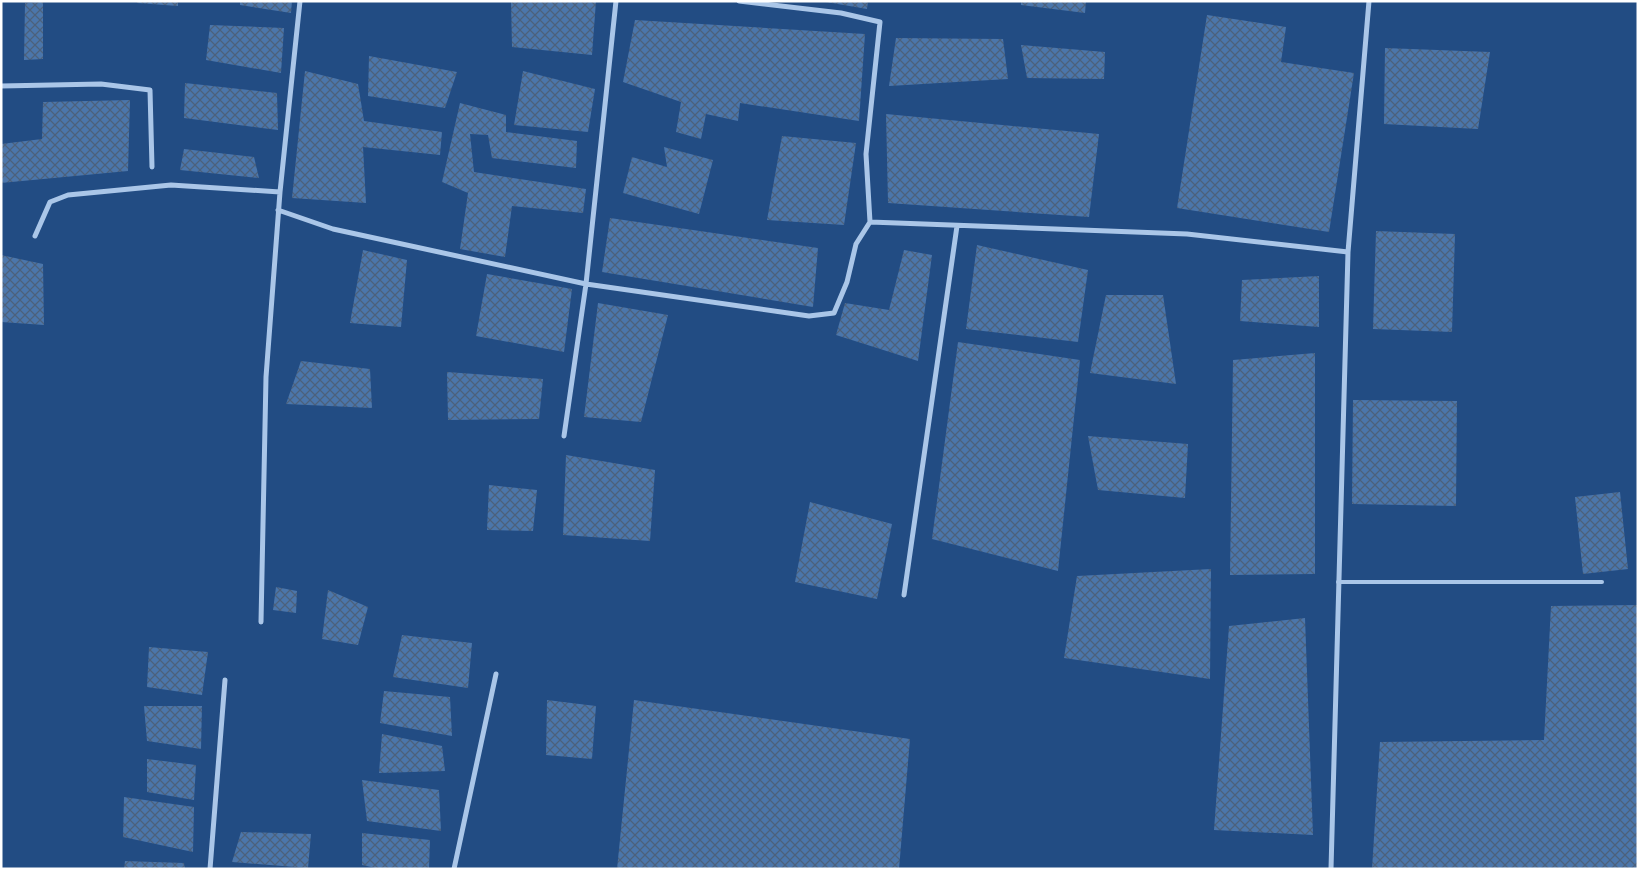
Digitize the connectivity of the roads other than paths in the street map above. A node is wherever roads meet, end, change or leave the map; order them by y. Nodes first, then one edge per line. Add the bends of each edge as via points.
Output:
1 (300, 1) edge
2 (616, 1) edge
3 (739, 1) edge
4 (1369, 1) edge
5 (1, 86) edge
6 (152, 167) dead end
7 (280, 192) junction
8 (278, 210) junction
9 (870, 222) junction
10 (957, 226) junction
11 (35, 236) dead end
12 (1348, 252) junction
13 (586, 284) junction
14 (564, 436) dead end
15 (1338, 582) junction
16 (1602, 582) dead end
17 (904, 595) dead end
18 (261, 622) dead end
19 (496, 674) dead end
20 (226, 680) dead end
21 (210, 869) edge
22 (454, 869) edge
23 (1331, 869) edge

1 - 7 street
2 - 13 street
3 - 9 street via 841,13 880,22 866,154
4 - 12 street
5 - 6 street via 102,84 150,90
7 - 8 street
7 - 11 street via 171,185 68,195 50,202
8 - 13 street via 334,229
8 - 18 street via 266,376
9 - 10 street
9 - 13 street via 856,244 847,282 834,313 809,316
10 - 12 street via 1186,234
10 - 17 street
12 - 15 street
13 - 14 street
15 - 16 lane
15 - 23 street
19 - 22 street
20 - 21 street

